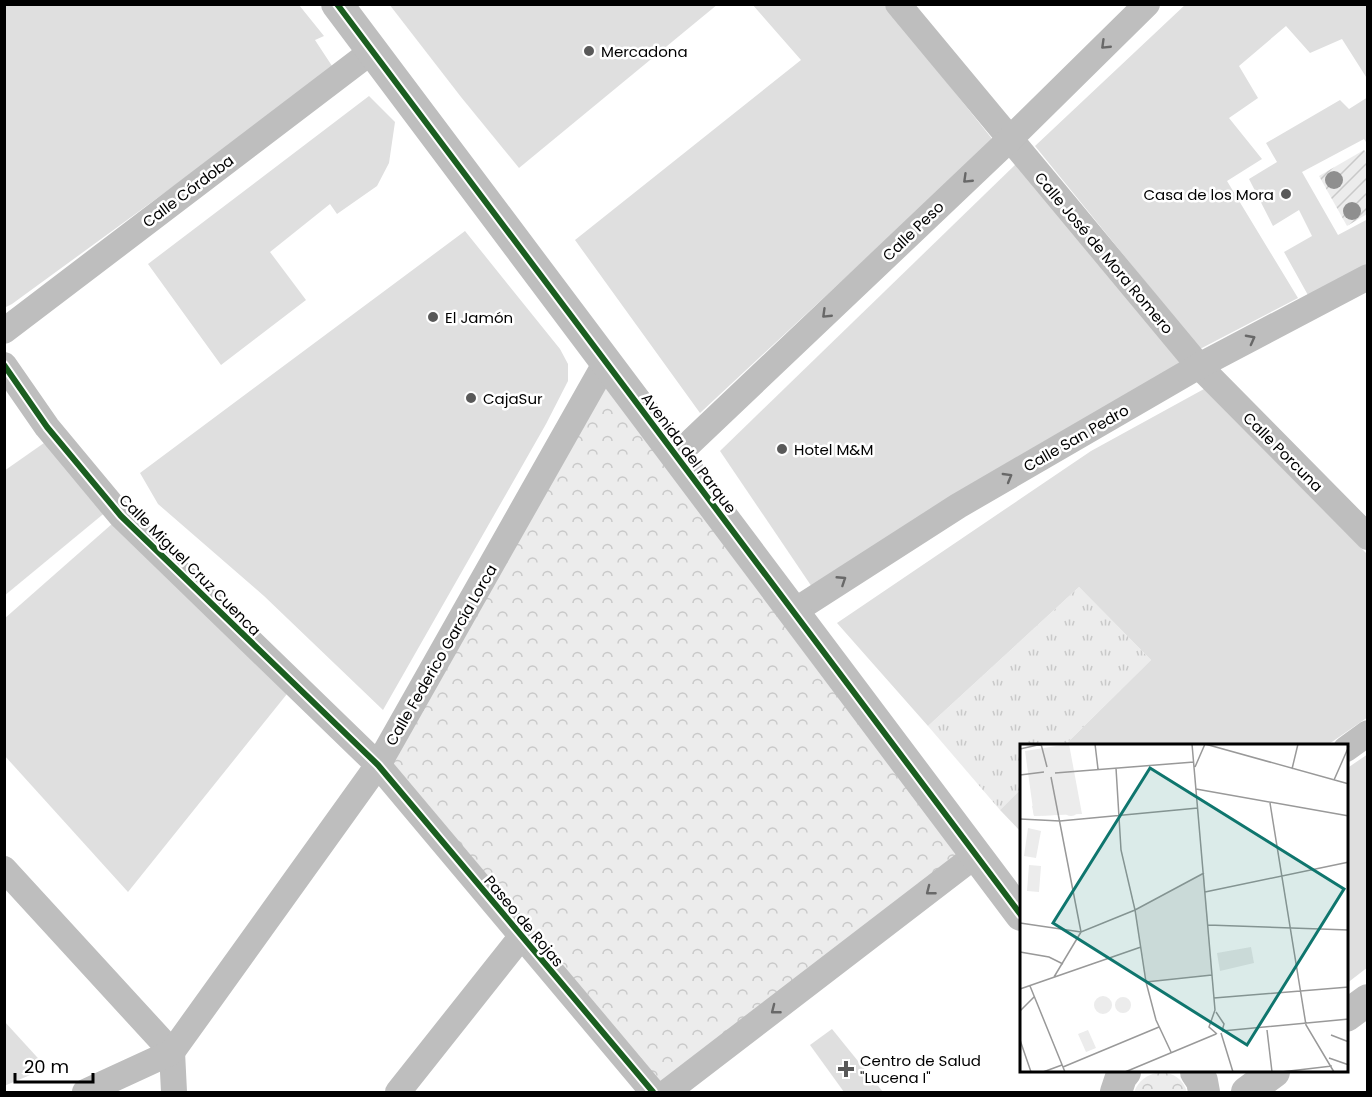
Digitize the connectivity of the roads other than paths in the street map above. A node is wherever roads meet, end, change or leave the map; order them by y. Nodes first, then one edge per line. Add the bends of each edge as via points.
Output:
1 (337, 4) edge
2 (898, 4) edge
3 (1147, 4) edge
4 (372, 51) junction
5 (1010, 139) junction
6 (1368, 277) edge
7 (4, 331) edge
8 (606, 362) junction
9 (4, 365) edge
10 (1199, 366) junction
11 (676, 456) junction
12 (1368, 537) edge
13 (793, 612) junction
14 (1368, 733) edge
15 (1348, 748) edge
16 (378, 765) junction
17 (976, 855) junction
18 (4, 869) edge
19 (1020, 914) edge
20 (521, 937) junction
21 (1368, 1000) edge
22 (1348, 1015) edge
23 (172, 1052) junction
24 (1197, 1073) edge
25 (1271, 1073) edge
26 (85, 1092) edge
27 (174, 1092) edge
28 (398, 1092) edge
29 (652, 1092) edge
30 (667, 1092) edge
31 (1204, 1092) edge
32 (1247, 1092) edge

1 - 4 street, Avenida del Parque
2 - 5 street, Calle José de Mora Romero
3 -> 5 street, Calle Peso
4 - 7 street, Calle Córdoba
4 - 8 street, Avenida del Parque
5 - 10 street, Calle José de Mora Romero
5 -> 11 street, Calle Peso
10 -> 6 street, Calle San Pedro
8 - 11 street, Avenida del Parque
8 - 16 street, Calle Federico García Lorca
9 - 16 street, Calle Miguel Cruz Cuenca via 47,427 121,516
10 - 12 street, Calle Porcuna
13 -> 10 street, Calle San Pedro via 958,506
11 - 13 street, Avenida del Parque
13 - 17 street, Avenida del Parque
14 - 15 street
16 - 20 street, Paseo de Rojas
16 - 23 street, Calle Federico García Lorca
17 - 19 street, Avenida del Parque
17 -> 30 street
18 - 23 street
20 - 28 street
20 - 29 street, Paseo de Rojas
21 - 22 street
23 - 26 street
23 - 27 street
24 - 31 street
25 - 32 street

